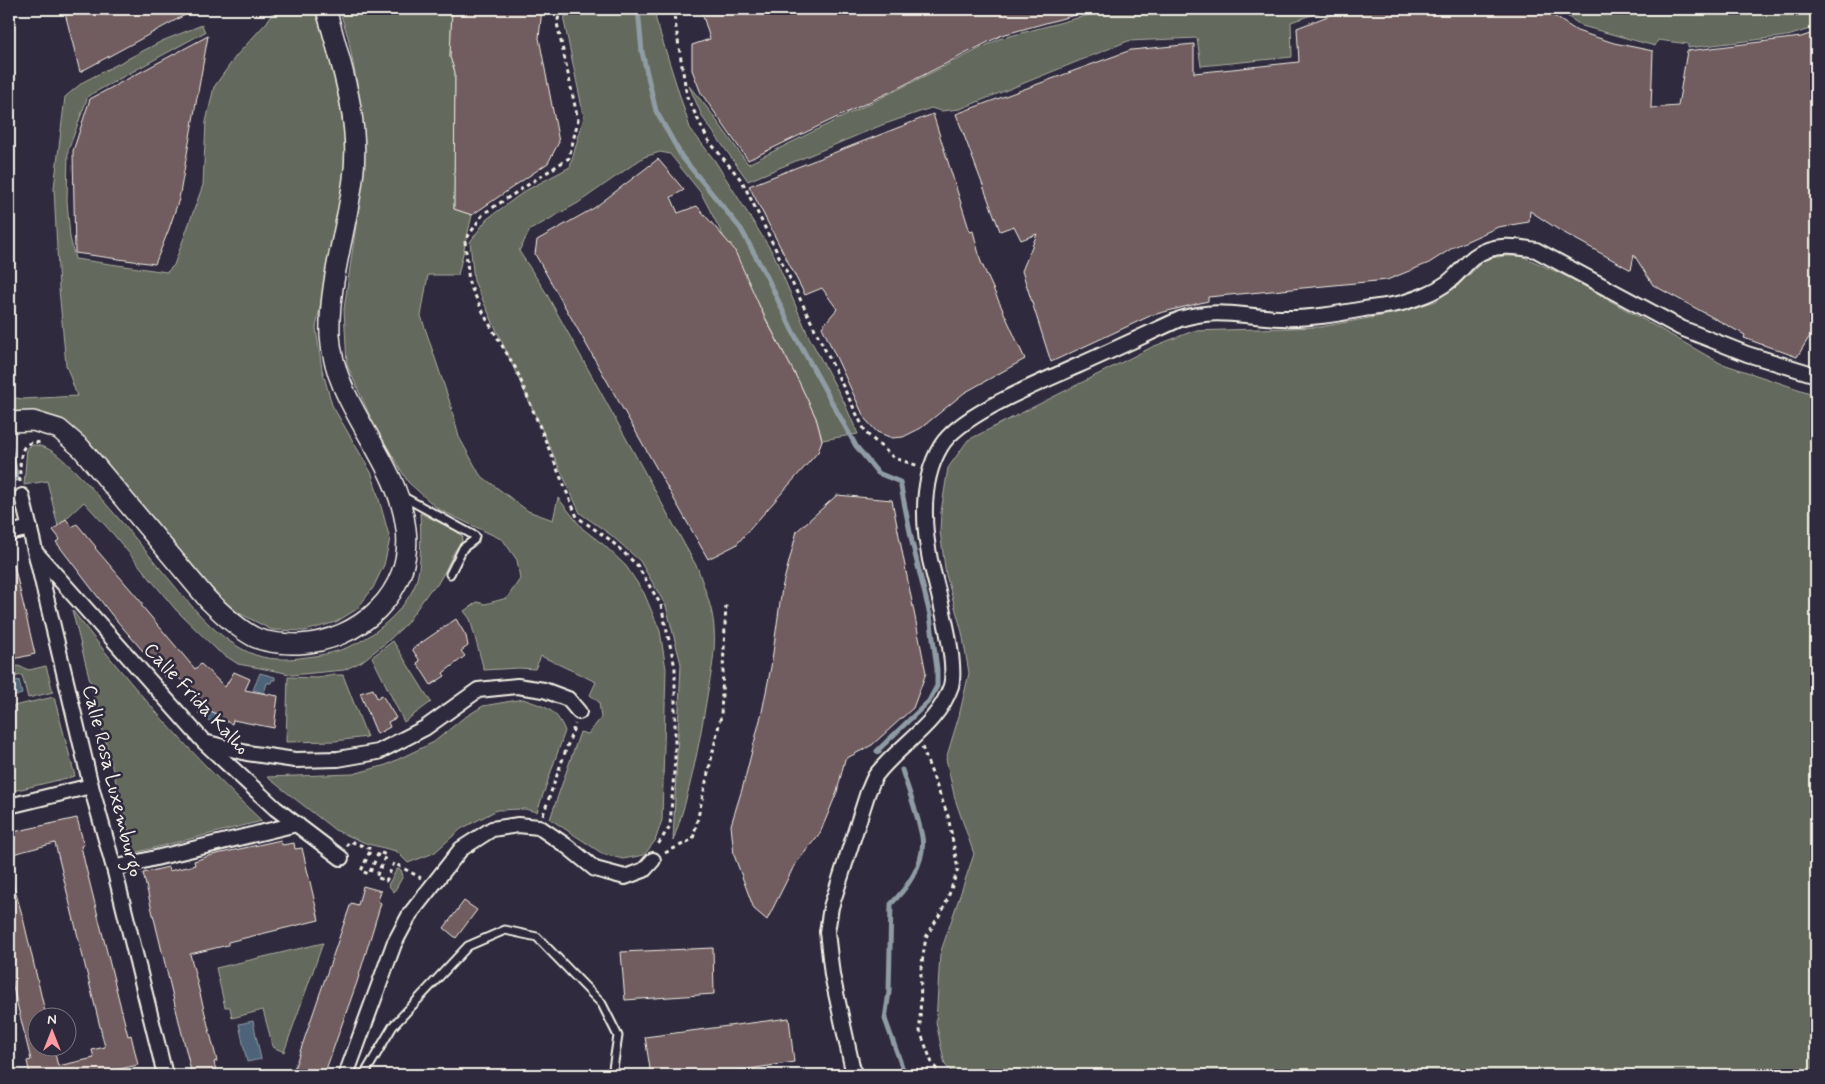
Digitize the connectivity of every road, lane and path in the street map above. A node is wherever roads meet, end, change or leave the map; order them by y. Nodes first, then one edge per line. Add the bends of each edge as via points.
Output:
1 (326, 9) edge
2 (561, 9) edge
3 (673, 9) edge
4 (1816, 375) edge
5 (9, 422) edge
6 (47, 445) dead end
7 (931, 471) junction
8 (399, 494) junction
9 (22, 496) joint
10 (30, 528) junction
11 (9, 533) edge
12 (36, 553) junction
13 (450, 574) dead end
14 (726, 604) dead end
15 (579, 712) joint
16 (918, 735) junction
17 (204, 742) junction
18 (91, 786) junction
19 (9, 806) edge
20 (297, 824) junction
21 (539, 827) junction
22 (370, 850) dead end
23 (341, 858) dead end
24 (652, 860) junction
25 (114, 868) junction
26 (433, 884) junction
27 (164, 1075) edge
28 (346, 1075) edge
29 (364, 1075) edge
30 (612, 1075) edge
31 (854, 1075) edge
32 (941, 1075) edge

1 - 8 street via 348,92 354,132 353,178 332,303 330,335 335,366 344,391
2 - 24 path via 557,22 578,120 569,158 483,214 465,241 469,282 516,369 577,517 609,539 637,565 661,605 675,668 675,758 670,826
3 - 7 path via 687,97 708,140 742,181 866,433 894,458
4 - 7 street via 1747,354 1680,328 1536,250 1500,246 1474,257 1449,282 1429,294 1400,304 1297,317 1215,312 1180,319 1019,392 964,423 942,445
5 - 8 street via 32,421 59,429 81,448 229,621 255,637 284,644 316,643 347,633 374,614 396,588 406,558 406,530
6 - 9 path via 31,443 22,452
7 - 16 street via 926,498 926,539 953,662 951,684 942,706
8 - 13 lane via 475,536 463,548
9 - 10 street, Calle Rosa Luxemburgo
10 - 11 street
10 - 12 street, Calle Rosa Luxemburgo
12 - 17 street, Calle Frida Kalho
12 - 18 street, Calle Rosa Luxemburgo
14 - 24 path via 721,716 693,839
15 - 17 street via 568,699 544,690 517,686 478,690 426,728 378,752 338,759 295,760
15 - 21 path
16 - 31 street via 875,776 831,907 828,954
16 - 32 path via 948,816 958,869 945,906 926,937 921,969 920,1031 932,1063
17 - 20 street, Calle Frida Kalho via 275,808
18 - 19 street
18 - 25 street, Calle Rosa Luxemburgo
20 - 23 street, Calle Frida Kalho
20 - 25 street
21 - 24 street via 595,869 625,877 644,870
21 - 26 street via 518,825 492,829 460,849
22 - 26 path via 361,871 370,874 380,852 386,855 376,877 386,881 394,863
25 - 27 street, Calle Rosa Luxemburgo
26 - 28 street via 410,914 394,944
29 - 30 lane via 393,1026 468,946 505,930 537,937 602,1004 618,1036

